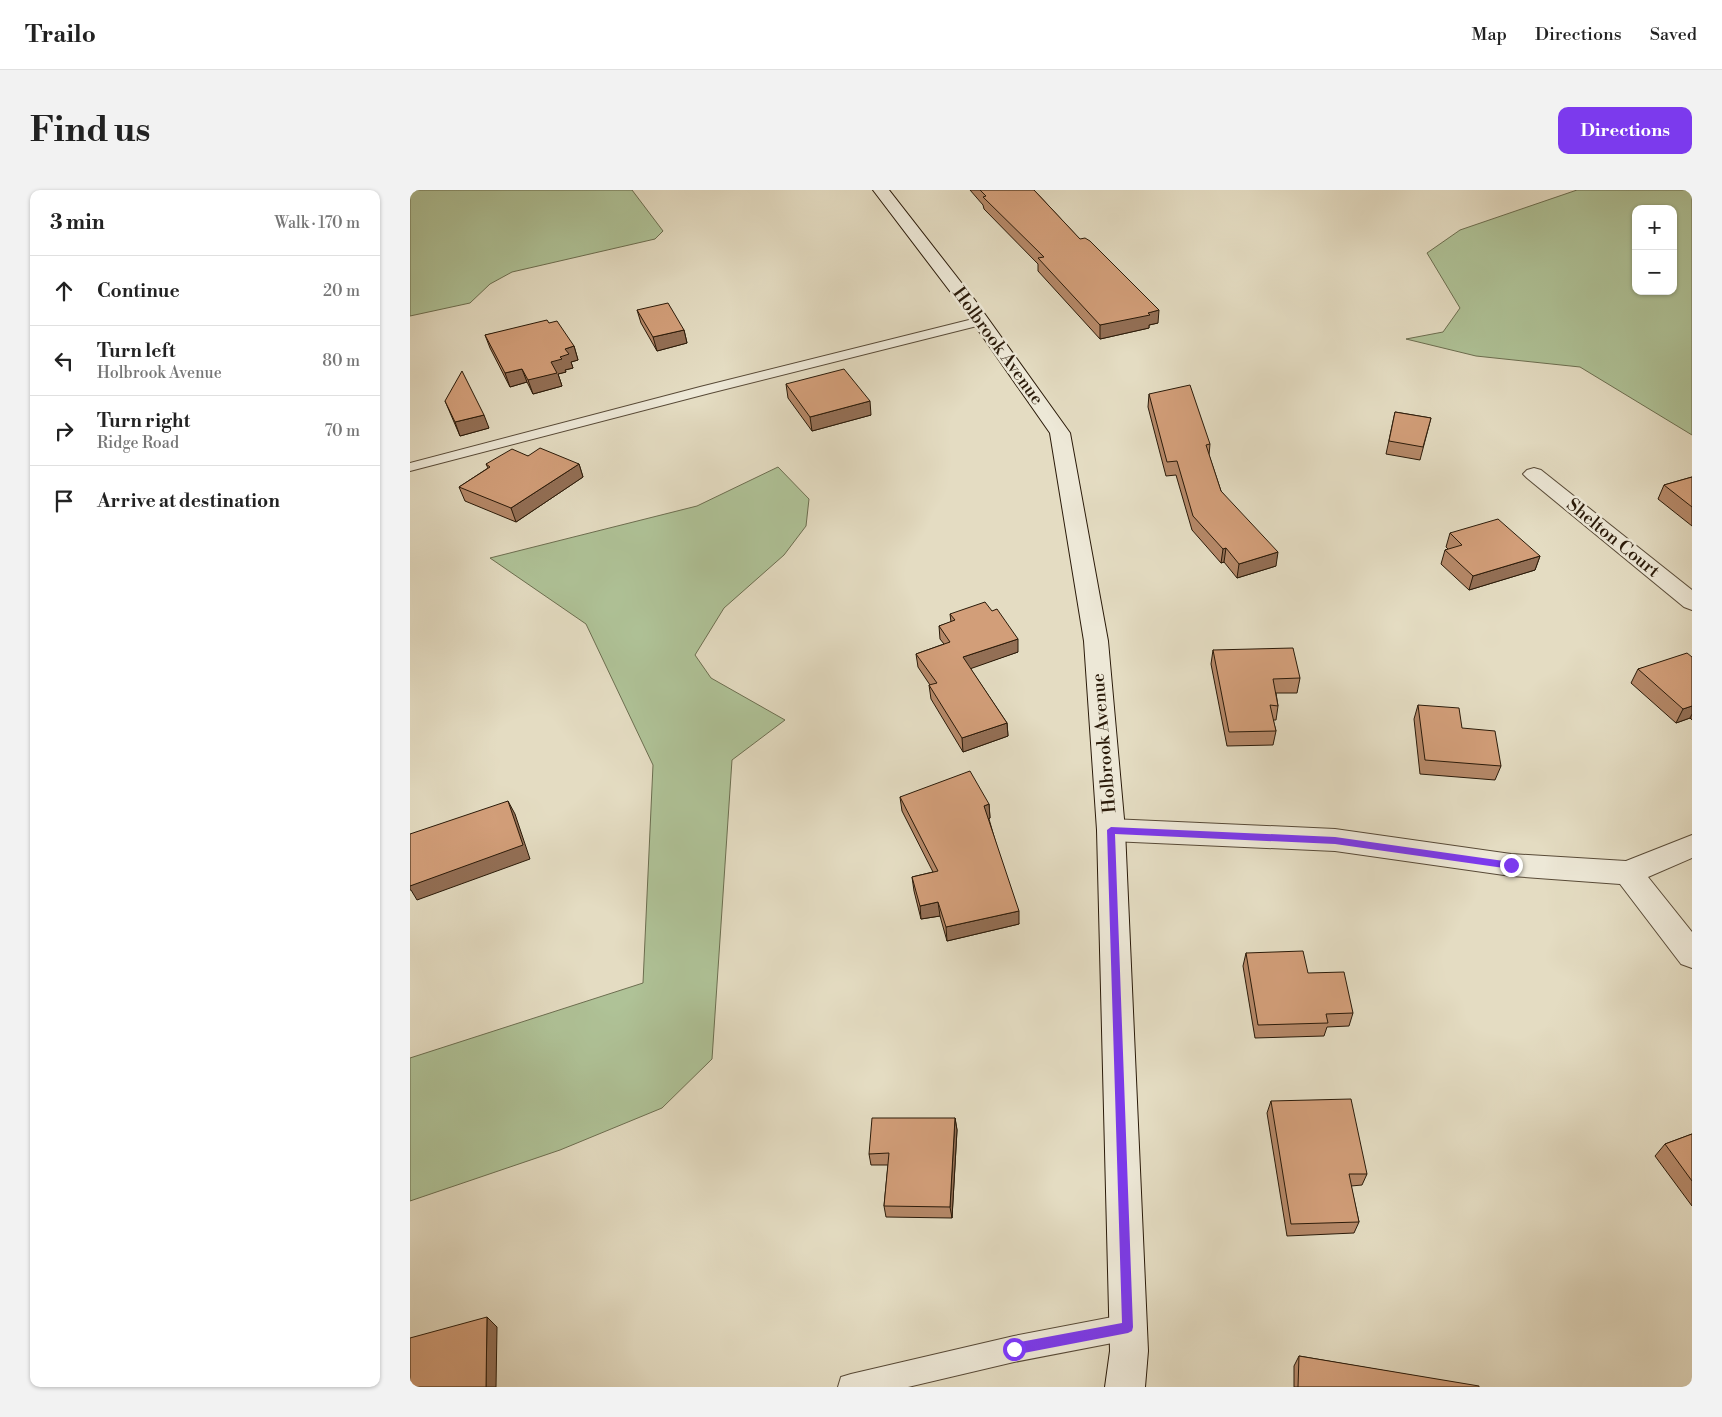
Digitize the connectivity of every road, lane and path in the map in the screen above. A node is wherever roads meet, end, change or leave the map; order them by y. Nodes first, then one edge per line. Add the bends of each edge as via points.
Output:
1 (881, 190) edge
2 (981, 321) junction
3 (410, 467) edge
4 (1534, 474) dead end
5 (1692, 602) edge
6 (1111, 830) junction
7 (1692, 846) edge
8 (1628, 873) junction
9 (1692, 955) edge
10 (1128, 1327) junction
11 (850, 1387) edge
12 (1125, 1387) edge

1 - 2 street, Holbrook Avenue
2 - 3 lane
2 - 6 street, Holbrook Avenue via 1060,433 1096,642
4 - 5 street, Shelton Court
6 - 8 street via 1335,840 1511,865
6 - 10 street, Holbrook Avenue
7 - 8 street
8 - 9 street
10 - 11 lane via 1014,1349
10 - 12 street, Holbrook Avenue

